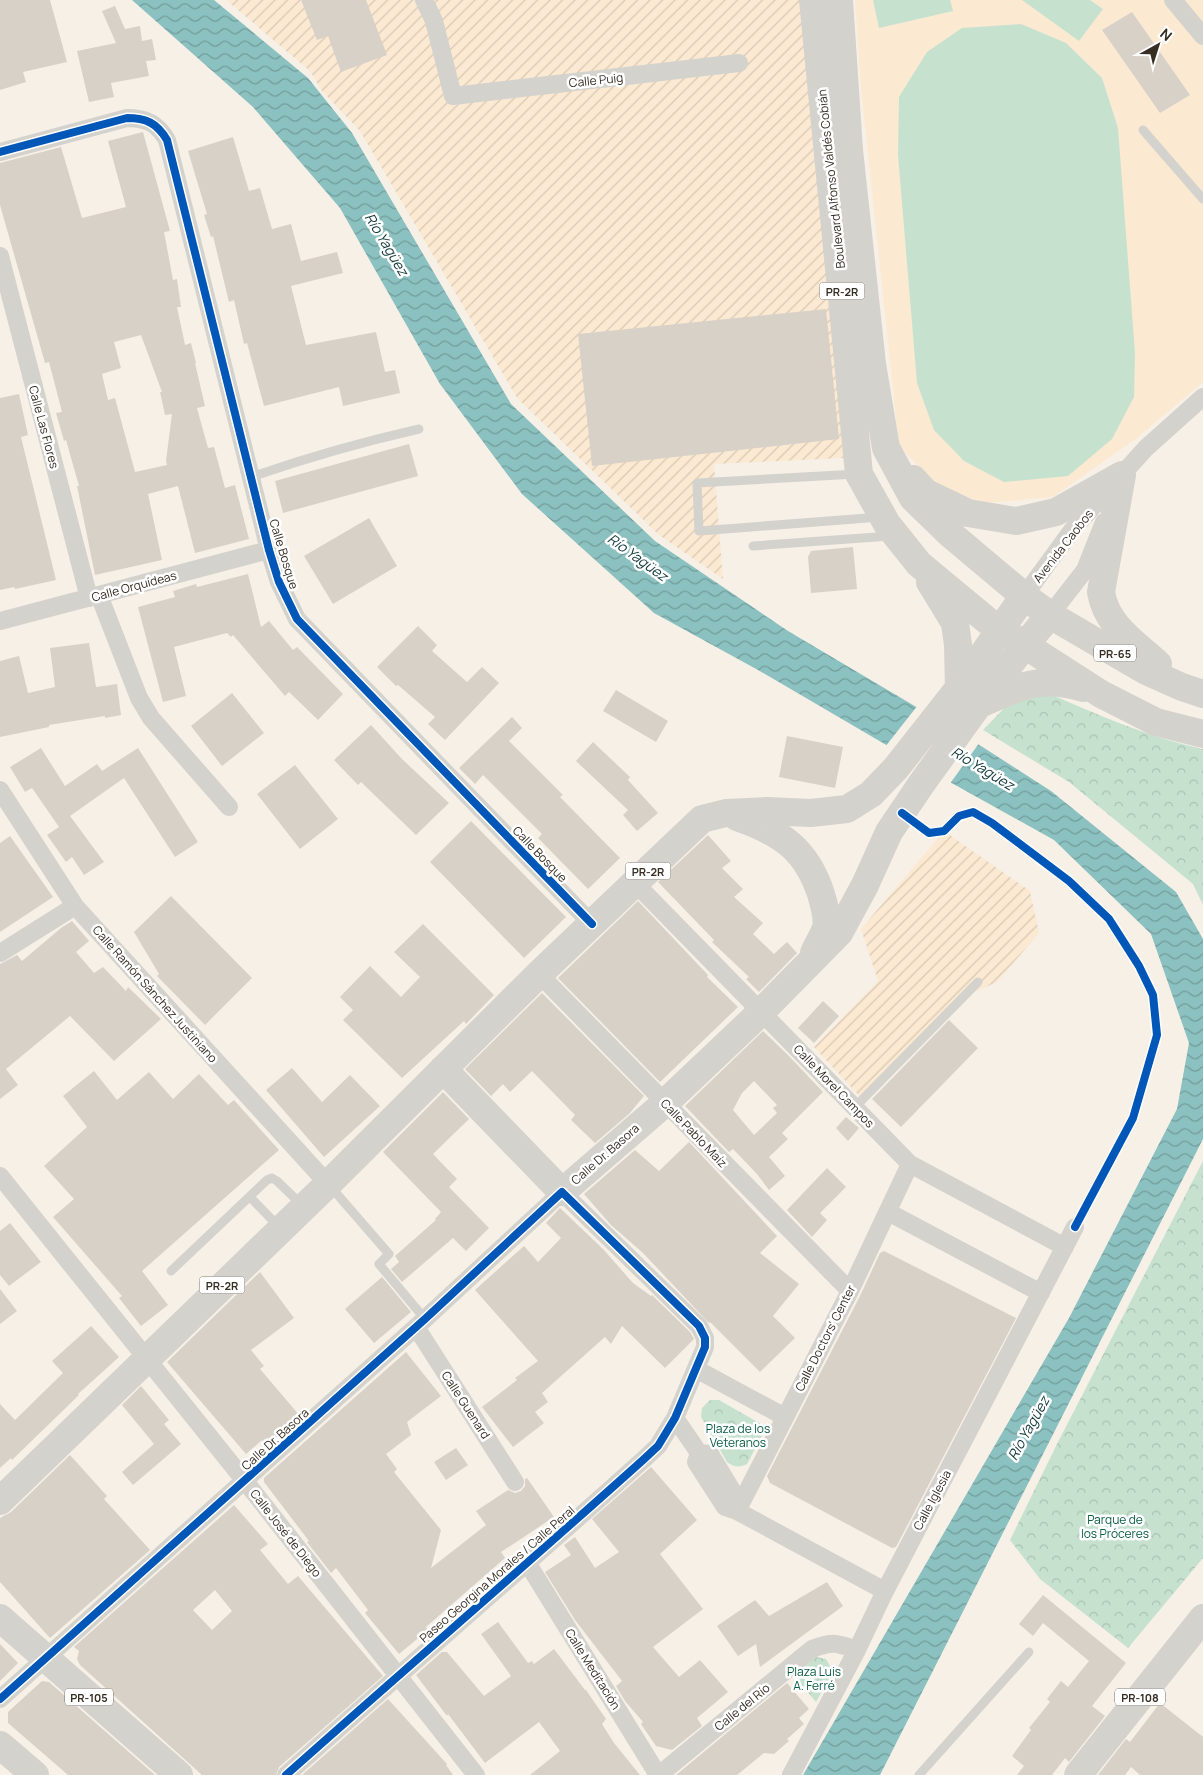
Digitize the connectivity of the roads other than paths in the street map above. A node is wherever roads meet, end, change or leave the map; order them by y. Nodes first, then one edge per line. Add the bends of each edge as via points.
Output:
1 (424, 0) edge
2 (814, 0) edge
3 (839, 0) edge
4 (1173, 0) edge
5 (1203, 36) edge
6 (739, 63) dead end
7 (1143, 130) dead end
8 (0, 152) edge
9 (1203, 199) edge
10 (0, 256) edge
11 (1203, 397) edge
12 (420, 429) dead end
13 (886, 448) junction
14 (859, 474) junction
15 (1122, 474) junction
16 (251, 477) junction
17 (889, 526) junction
18 (753, 546) dead end
19 (269, 550) junction
20 (919, 564) junction
21 (94, 596) junction
22 (1024, 596) junction
23 (1050, 615) junction
24 (0, 621) edge
25 (1000, 630) junction
26 (1024, 646) junction
27 (1193, 690) edge
28 (1101, 694) junction
29 (969, 696) junction
30 (1203, 734) edge
31 (0, 790) edge
32 (229, 807) dead end
33 (726, 813) junction
34 (635, 883) junction
35 (75, 906) junction
36 (592, 924) junction
37 (0, 952) edge
38 (806, 968) junction
39 (539, 974) junction
40 (978, 982) dead end
41 (762, 1012) junction
42 (443, 1069) junction
43 (665, 1103) junction
44 (855, 1107) junction
45 (910, 1164) junction
46 (0, 1176) edge
47 (328, 1184) junction
48 (562, 1192) junction
49 (250, 1197) junction
50 (304, 1207) junction
51 (888, 1212) junction
52 (1075, 1227) dead end
53 (281, 1229) junction
54 (1065, 1247) junction
55 (171, 1272) dead end
56 (850, 1291) junction
57 (1041, 1293) junction
58 (420, 1323) junction
59 (145, 1359) junction
60 (696, 1369) junction
61 (785, 1416) junction
62 (676, 1418) junction
63 (245, 1481) junction
64 (515, 1482) dead end
65 (0, 1500) edge
66 (739, 1508) junction
67 (528, 1564) junction
68 (885, 1591) junction
69 (0, 1618) edge
70 (1203, 1618) edge
71 (857, 1650) junction
72 (1029, 1652) dead end
73 (45, 1658) junction
74 (398, 1675) junction
75 (0, 1699) edge
76 (0, 1745) edge
77 (34, 1775) edge
78 (179, 1775) edge
79 (286, 1775) edge
80 (476, 1775) edge
81 (659, 1775) edge
82 (792, 1775) edge
83 (919, 1775) edge
84 (1079, 1775) edge

1 - 6 street, Calle Puig via 434,21 453,96
2 - 14 main road, Boulevard Alfonso Valdés Cobián / PR-2R
3 - 13 main road, Boulevard Alfonso Valdés Cobián / PR-2R via 850,160 872,364
4 - 5 street
7 - 9 lane
8 - 16 street, Calle Bosque via 128,118 142,118 161,130 167,140
10 - 21 street, Calle Las Flores
11 - 15 street, Avenida Caobos
12 - 16 lane
13 - 15 main road via 926,493 968,513 1016,521 1056,512
13 - 22 main road, Boulevard Alfonso Valdés Cobián / PR-2R via 913,498
14 - 17 main road, Boulevard Alfonso Valdés Cobián / PR-2R
14 - 17 lane via 696,483 699,531
15 - 22 street, Avenida Caobos via 1073,529
15 - 23 street, Avenida Caobos via 1086,570
15 - 27 main road via 1101,592 1103,605 1120,631
16 - 19 street, Calle Bosque
17 - 18 lane
17 - 20 main road, Boulevard Alfonso Valdés Cobián / PR-2R
19 - 21 street, Calle Orquídeas
19 - 36 street, Calle Bosque via 279,582 297,620
20 - 25 main road, Boulevard Alfonso Valdés Cobián / PR-2R
20 - 29 main road via 955,623
21 - 24 street, Calle Orquídeas
21 - 32 street, Calle Las Flores via 138,698
22 - 23 main road, PR-65
22 - 25 main road, PR-2R
23 - 26 main road, PR-2R
23 - 27 main road, PR-65 via 1146,671
25 - 26 main road, Boulevard Alfonso Valdés Cobián
25 - 29 main road, PR-2R
26 - 28 main road, Boulevard Alfonso Valdés Cobián
26 - 29 main road, PR-2R
28 - 29 main road via 1070,684 1036,683
28 - 30 main road via 1156,722
29 - 33 main road, PR-2R via 871,794 847,808 811,813
29 - 38 main road, PR-2R via 922,783 889,832 840,933
31 - 35 street, Calle Ramón Sánchez Justiniano
33 - 34 main road, PR-2R via 702,818
33 - 38 main road via 764,826 784,838 801,855 815,877 824,904 826,928
34 - 36 main road, PR-2R
34 - 41 street, Calle Morel Campos
35 - 37 street
35 - 47 street, Calle Ramón Sánchez Justiniano
36 - 39 main road, PR-2R
38 - 41 main road, Calle Dr. Basora / PR-2R
39 - 42 main road, PR-2R
39 - 43 street, Calle Pablo Maíz
40 - 44 lane
41 - 43 main road, Calle Dr. Basora / PR-2R
41 - 44 street, Calle Morel Campos
42 - 47 main road, PR-2R
42 - 48 main road
43 - 48 main road, Calle Dr. Basora / PR-2R
43 - 56 street, Calle Pablo Maíz
44 - 45 street, Calle Morel Campos
45 - 51 street, Calle Doctors' Center
45 - 54 street, Calle Morel Campos
46 - 59 street, Calle José de Diego
47 - 50 main road, PR-2R
47 - 58 lane via 389,1254 379,1264
48 - 58 street, Calle Dr. Basora
48 - 60 street, Paseo Georgina Morales / Calle Peral via 699,1326 705,1347
49 - 50 lane via 272,1178
49 - 53 lane
49 - 55 lane
50 - 53 main road, PR-2R
51 - 56 street, Calle Doctors' Center
51 - 57 street
52 - 54 street, Calle Iglesia
53 - 59 main road, PR-2R
54 - 57 street, Calle Iglesia
56 - 61 street, Calle Doctors' Center
57 - 68 street, Calle Iglesia
58 - 63 street, Calle Dr. Basora
58 - 64 street, Calle Guenard
59 - 63 street, Calle José de Diego
59 - 65 main road, PR-2R
60 - 61 street
60 - 62 street, Paseo Georgina Morales / Calle Peral
61 - 66 street, Calle Doctors' Center
62 - 66 street via 699,1453 710,1454
62 - 67 street, Paseo Georgina Morales / Calle Peral via 653,1451
63 - 73 street, Calle Dr. Basora
63 - 74 street, Calle José de Diego
66 - 68 street
67 - 74 street, Paseo Georgina Morales / Calle Peral
67 - 81 street, Calle Meditación
68 - 71 street, Calle Iglesia
69 - 73 main road, PR-105
70 - 84 main road, PR-108
71 - 81 street, Calle del Río via 837,1643 812,1649
71 - 82 street, Calle Iglesia
72 - 83 lane
73 - 75 street, Calle Dr. Basora
73 - 78 main road, PR-105
74 - 79 street, Paseo Georgina Morales / Calle Peral
74 - 80 street, Calle José de Diego
76 - 77 main road

